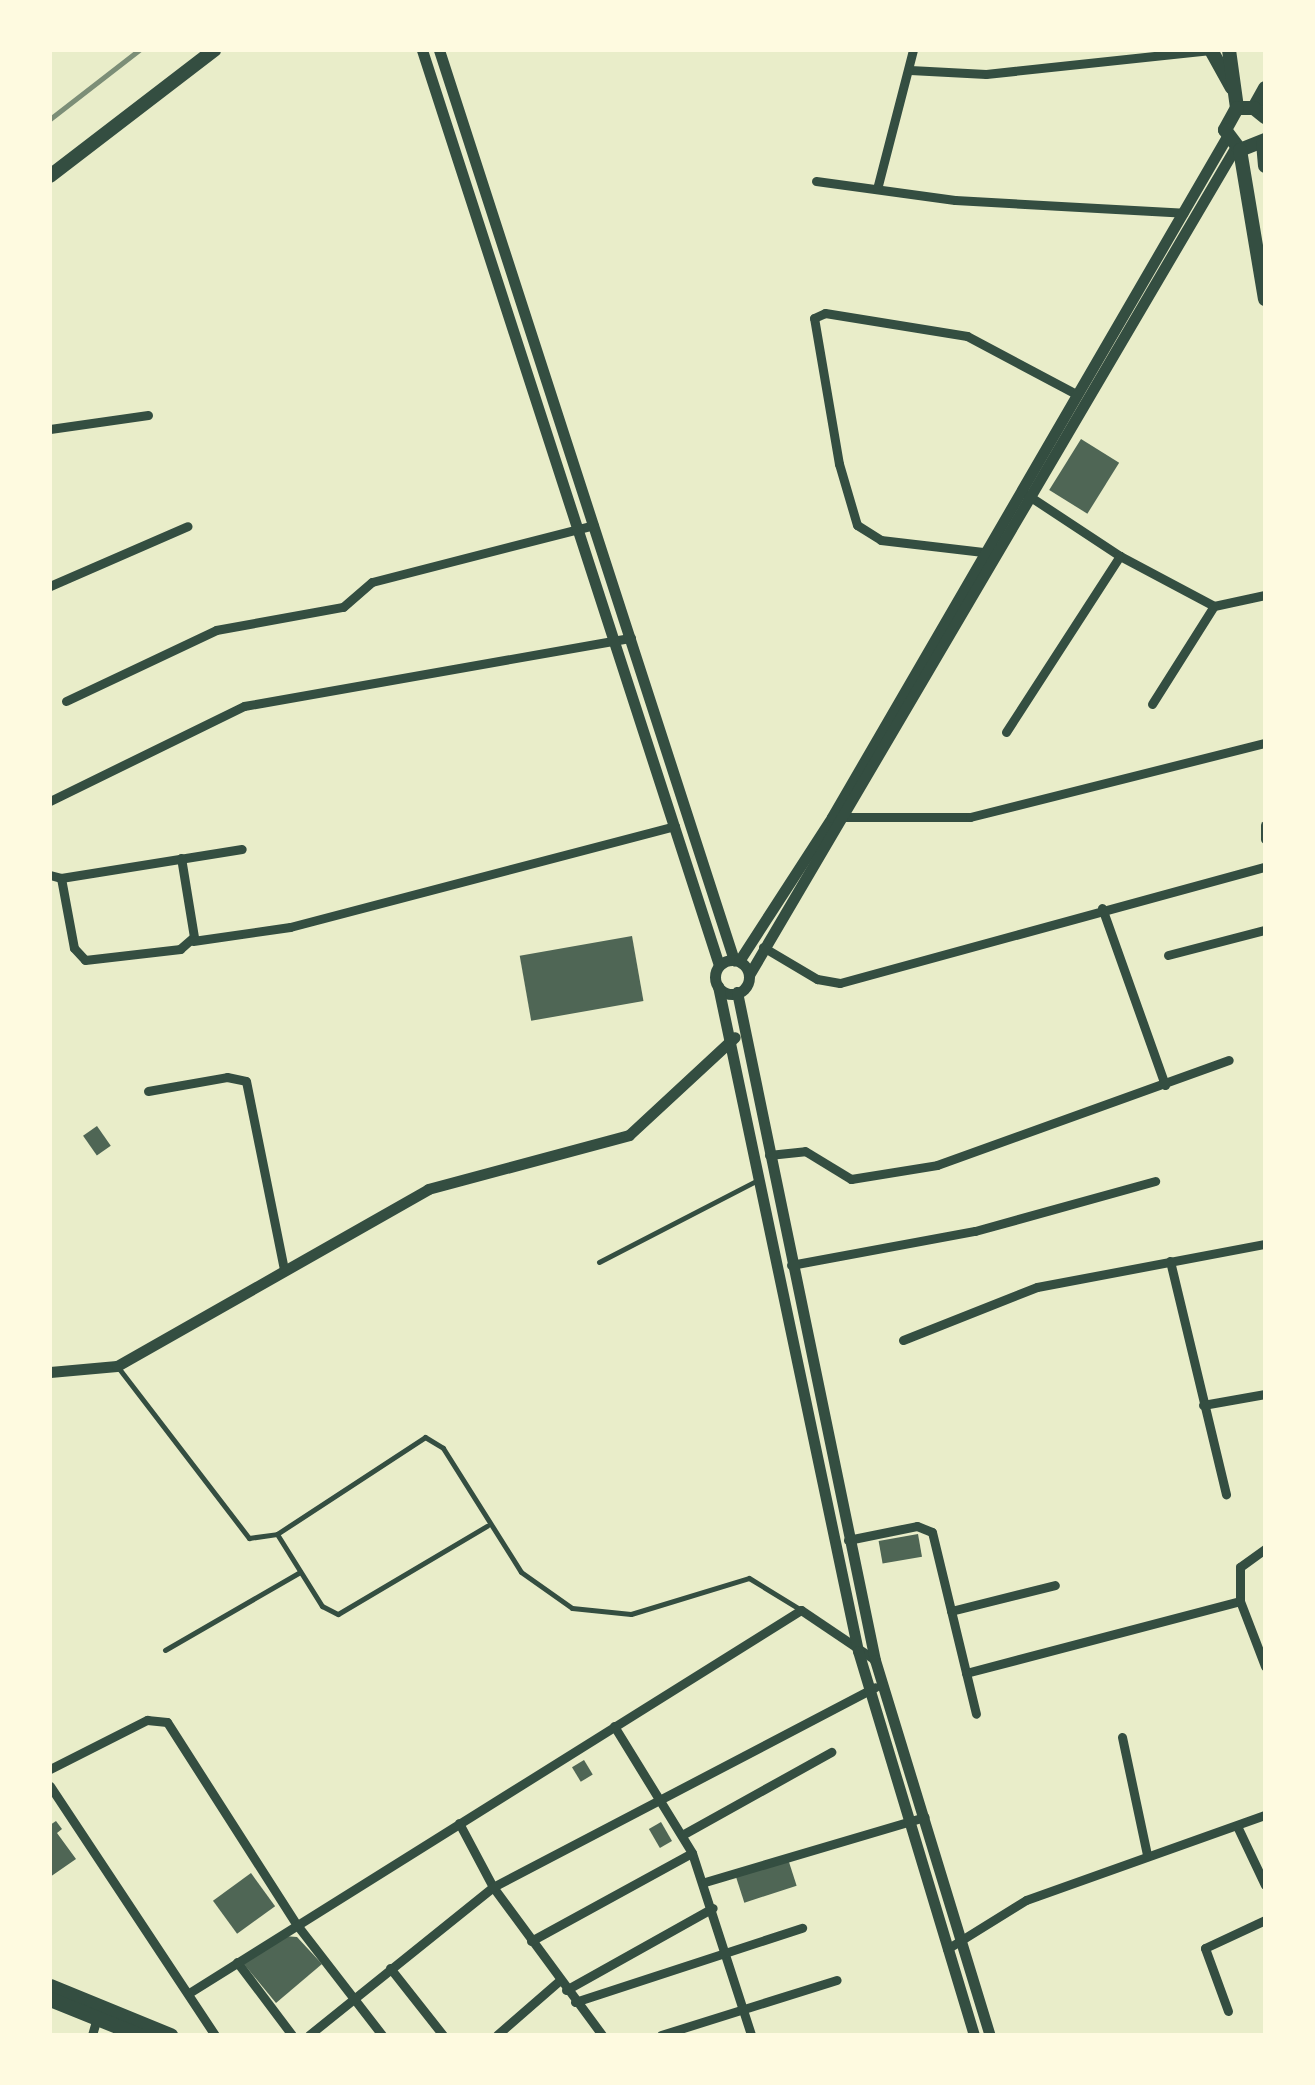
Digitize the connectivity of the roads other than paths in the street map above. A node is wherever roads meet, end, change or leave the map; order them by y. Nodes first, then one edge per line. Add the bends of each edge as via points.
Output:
1 (214, 50) edge
2 (422, 50) edge
3 (438, 50) edge
4 (913, 50) edge
5 (1211, 50) edge
6 (1228, 50) edge
7 (910, 70) junction
8 (1265, 88) edge
9 (1234, 91) junction
10 (1237, 108) junction
11 (1259, 112) edge
12 (1264, 142) edge
13 (1234, 145) junction
14 (1265, 166) edge
15 (50, 176) edge
16 (816, 181) dead end
17 (877, 189) junction
18 (1182, 213) junction
19 (1196, 215) junction
20 (1265, 299) edge
21 (1076, 394) junction
22 (148, 416) dead end
23 (50, 429) edge
24 (1025, 493) junction
25 (188, 526) dead end
26 (588, 527) junction
27 (983, 552) junction
28 (1120, 556) junction
29 (50, 586) edge
30 (1265, 596) edge
31 (1214, 606) junction
32 (625, 639) junction
33 (66, 701) dead end
34 (1152, 704) dead end
35 (1006, 732) dead end
36 (1265, 744) edge
37 (50, 801) edge
38 (832, 817) junction
39 (846, 818) junction
40 (1265, 825) edge
41 (674, 826) junction
42 (1265, 839) edge
43 (242, 849) dead end
44 (181, 858) junction
45 (1265, 868) edge
46 (50, 874) edge
47 (62, 878) junction
48 (1102, 908) junction
49 (1265, 930) edge
50 (193, 941) junction
51 (756, 944) junction
52 (768, 951) junction
53 (1168, 956) dead end
54 (737, 961) junction
55 (719, 966) junction
56 (749, 975) junction
57 (718, 986) junction
58 (738, 992) junction
59 (743, 1032) junction
60 (729, 1040) junction
61 (1229, 1060) dead end
62 (1165, 1085) junction
63 (148, 1091) dead end
64 (768, 1155) junction
65 (758, 1180) junction
66 (1154, 1181) dead end
67 (1265, 1244) edge
68 (1170, 1261) junction
69 (599, 1262) dead end
70 (792, 1265) junction
71 (284, 1269) junction
72 (902, 1340) dead end
73 (118, 1366) junction
74 (50, 1372) edge
75 (1265, 1394) edge
76 (1204, 1405) junction
77 (1226, 1494) dead end
78 (487, 1526) junction
79 (277, 1534) junction
80 (851, 1540) junction
81 (836, 1544) junction
82 (1265, 1549) edge
83 (300, 1572) junction
84 (1056, 1585) dead end
85 (1240, 1602) junction
86 (801, 1610) junction
87 (951, 1612) junction
88 (164, 1650) dead end
89 (858, 1651) junction
90 (875, 1660) junction
91 (1265, 1666) edge
92 (966, 1673) junction
93 (882, 1684) junction
94 (868, 1690) junction
95 (976, 1714) dead end
96 (614, 1726) junction
97 (1122, 1737) dead end
98 (831, 1752) dead end
99 (50, 1769) edge
100 (50, 1786) edge
101 (661, 1797) junction
102 (1265, 1815) edge
103 (924, 1817) junction
104 (909, 1822) junction
105 (459, 1823) junction
106 (1237, 1826) junction
107 (682, 1836) junction
108 (692, 1854) junction
109 (1147, 1855) junction
110 (705, 1882) junction
111 (1265, 1885) edge
112 (493, 1886) junction
113 (713, 1908) junction
114 (1265, 1920) edge
115 (297, 1926) junction
116 (802, 1928) dead end
117 (961, 1940) junction
118 (531, 1941) junction
119 (947, 1949) junction
120 (726, 1951) junction
121 (238, 1962) junction
122 (390, 1968) junction
123 (837, 1980) dead end
124 (50, 1986) edge
125 (562, 1986) junction
126 (190, 1992) junction
127 (352, 1998) junction
128 (50, 1999) edge
129 (575, 2002) junction
130 (743, 2008) junction
131 (1228, 2011) dead end
132 (98, 2017) junction
133 (92, 2035) edge
134 (138, 2035) edge
135 (170, 2035) edge
136 (215, 2035) edge
137 (292, 2035) edge
138 (308, 2035) edge
139 (382, 2035) edge
140 (443, 2035) edge
141 (496, 2035) edge
142 (602, 2035) edge
143 (661, 2035) edge
144 (751, 2035) edge
145 (974, 2035) edge
146 (990, 2035) edge

1 - 15 main road
2 - 26 street
3 - 26 street
4 - 7 street
5 - 7 street via 986,74
5 - 9 main road
6 - 9 main road
7 - 17 street
8 - 11 main road
9 - 10 main road
10 - 11 main road
10 - 13 main road via 1226,121
12 - 13 main road
12 - 14 main road
13 - 18 street
13 - 19 street
13 - 20 main road
16 - 17 street
17 - 18 street
18 - 19 street
18 - 21 street
19 - 24 street
21 - 24 street
21 - 27 street via 966,336 825,312 814,318 839,464 857,524 882,540
22 - 23 street
24 - 27 street
24 - 28 street
24 - 39 street
25 - 29 street
26 - 32 street
26 - 33 street via 372,582 343,607 206,634
27 - 38 street
28 - 31 street
28 - 35 street
30 - 31 street
31 - 34 street
32 - 37 street via 244,706
32 - 41 street
32 - 54 street
36 - 39 street via 970,818
38 - 39 street
38 - 51 street
39 - 52 street
40 - 42 street
41 - 50 street via 290,927
41 - 55 street
43 - 44 street
44 - 47 street
44 - 50 street
45 - 48 street
46 - 47 street
47 - 50 street via 74,948 86,960
48 - 52 street via 840,983 817,979
48 - 62 street
49 - 53 street
51 - 52 street
51 - 54 street
52 - 56 street
54 - 55 street
54 - 56 street
55 - 57 street
56 - 58 street
57 - 58 street
57 - 60 street
58 - 59 street
59 - 60 street
59 - 64 street
60 - 65 street
60 - 71 street via 629,1135 428,1189
61 - 62 street
62 - 64 street via 1004,1145 864,1179 840,1176 805,1152
63 - 71 street via 227,1077 246,1081
64 - 70 street
65 - 69 lane
65 - 81 street
66 - 70 street via 992,1226
67 - 68 street
68 - 72 street via 1037,1288
68 - 76 street
70 - 80 street
71 - 73 street
73 - 74 street
73 - 79 lane via 241,1533 260,1541
75 - 76 street
76 - 77 street
78 - 79 lane via 443,1448 425,1437
78 - 83 lane via 338,1614 322,1606
78 - 86 lane via 520,1572 572,1608 631,1614 748,1578
79 - 83 lane
80 - 81 street
80 - 87 street via 926,1528 935,1538
80 - 90 street
81 - 89 street
82 - 85 street via 1240,1566
83 - 88 lane
84 - 87 street
85 - 91 street
85 - 92 street
86 - 89 street
86 - 96 street
87 - 92 street
89 - 90 street
89 - 94 street
90 - 93 street
92 - 95 street
93 - 94 street
93 - 103 street
94 - 101 street
94 - 104 street
96 - 101 street
96 - 105 street
97 - 109 street
98 - 107 street
99 - 115 street via 147,1720 167,1722
100 - 126 street
101 - 107 street
101 - 112 street
102 - 106 street
103 - 104 street
103 - 117 street
104 - 110 street
104 - 119 street
105 - 112 street
105 - 115 street
106 - 109 street
106 - 111 street
107 - 108 street
108 - 110 street
108 - 118 street
109 - 117 street via 1026,1900
110 - 113 street
112 - 118 street
112 - 122 street
113 - 120 street
113 - 125 street
114 - 131 street via 1205,1948
115 - 121 street
115 - 127 street
116 - 120 street
117 - 119 street
117 - 146 street
118 - 125 street
119 - 145 street
120 - 129 street
120 - 130 street
121 - 126 street
121 - 137 street
122 - 127 street
122 - 140 street
123 - 130 street
124 - 135 main road
125 - 129 street
125 - 141 street
126 - 136 street
127 - 138 street
127 - 139 street
128 - 132 main road
129 - 142 street
130 - 143 street
130 - 144 street
132 - 133 street
132 - 134 main road

